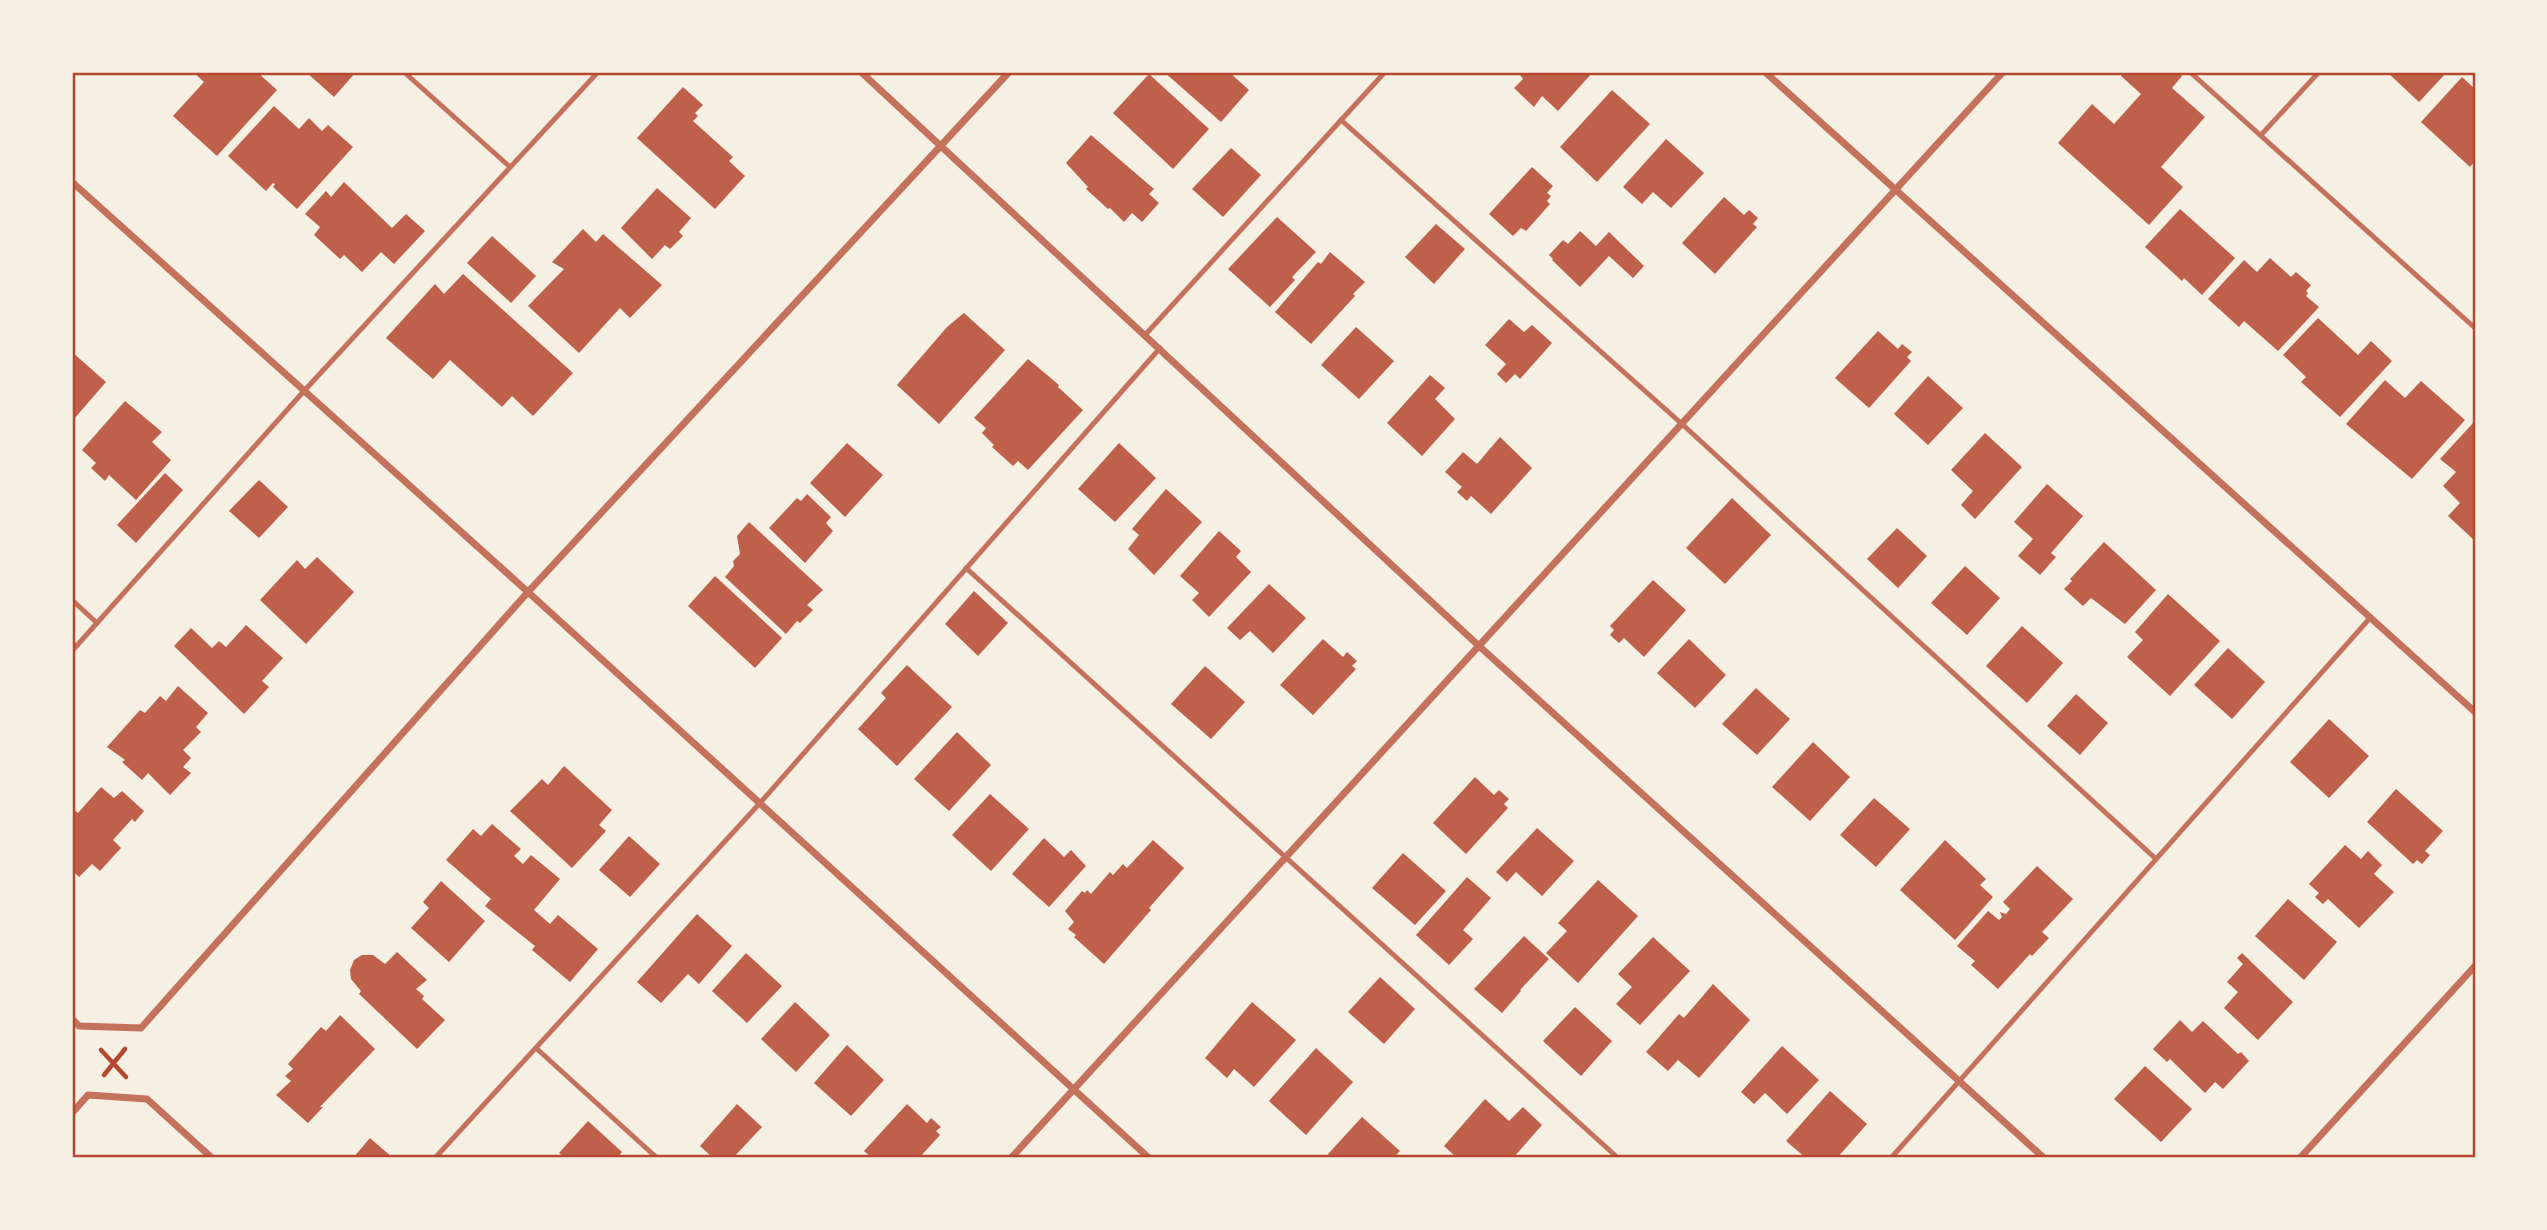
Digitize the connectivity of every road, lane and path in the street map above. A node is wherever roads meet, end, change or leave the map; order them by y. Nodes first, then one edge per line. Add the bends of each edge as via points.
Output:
1 (404, 72) edge
2 (597, 72) edge
3 (861, 72) edge
4 (1009, 72) edge
5 (1384, 72) edge
6 (1765, 72) edge
7 (2003, 72) edge
8 (2190, 72) edge
9 (2319, 72) edge
10 (1341, 120) junction
11 (2261, 135) junction
12 (943, 145) junction
13 (510, 167) junction
14 (72, 182) edge
15 (1894, 190) junction
16 (2475, 328) edge
17 (1145, 335) junction
18 (1160, 348) junction
19 (304, 391) junction
20 (1682, 424) junction
21 (966, 568) junction
22 (528, 592) junction
23 (72, 600) edge
24 (2370, 618) junction
25 (97, 623) junction
26 (1479, 646) junction
27 (72, 651) edge
28 (2475, 712) edge
29 (760, 803) junction
30 (1286, 858) junction
31 (2156, 859) junction
32 (2475, 966) edge
33 (72, 1019) edge
34 (79, 1026) junction
35 (141, 1028) junction
36 (536, 1048) junction
37 (113, 1063) junction
38 (1959, 1081) junction
39 (1073, 1089) junction
40 (88, 1095) junction
41 (147, 1099) junction
42 (72, 1113) edge
43 (212, 1158) edge
44 (435, 1158) edge
45 (657, 1158) edge
46 (1011, 1158) edge
47 (1149, 1158) edge
48 (1618, 1158) edge
49 (1891, 1158) edge
50 (2044, 1158) edge
51 (2300, 1158) edge

1 - 13 lane
2 - 13 lane
3 - 12 street
4 - 12 street
5 - 10 lane
6 - 15 street
7 - 15 street
8 - 11 lane
9 - 11 lane
10 - 17 lane
10 - 20 lane
11 - 16 lane
12 - 17 street
12 - 22 street
13 - 19 lane
14 - 19 street
15 - 20 street
15 - 24 street
17 - 18 street
18 - 21 lane
18 - 26 street
19 - 22 street
19 - 25 lane
20 - 26 street
20 - 31 lane
21 - 29 lane
21 - 30 lane
22 - 29 street
22 - 35 street
23 - 25 lane
24 - 28 street
24 - 31 lane
25 - 27 lane
26 - 30 street
26 - 38 street
29 - 36 lane
29 - 39 street
30 - 39 street
30 - 48 lane
31 - 38 lane
32 - 51 street
33 - 34 street
34 - 35 street
34 - 37 path
35 - 37 path
36 - 44 lane
36 - 45 lane
37 - 40 path
37 - 41 path
38 - 49 lane
38 - 50 street
39 - 46 street
39 - 47 street
40 - 41 street
40 - 42 street
41 - 43 street

